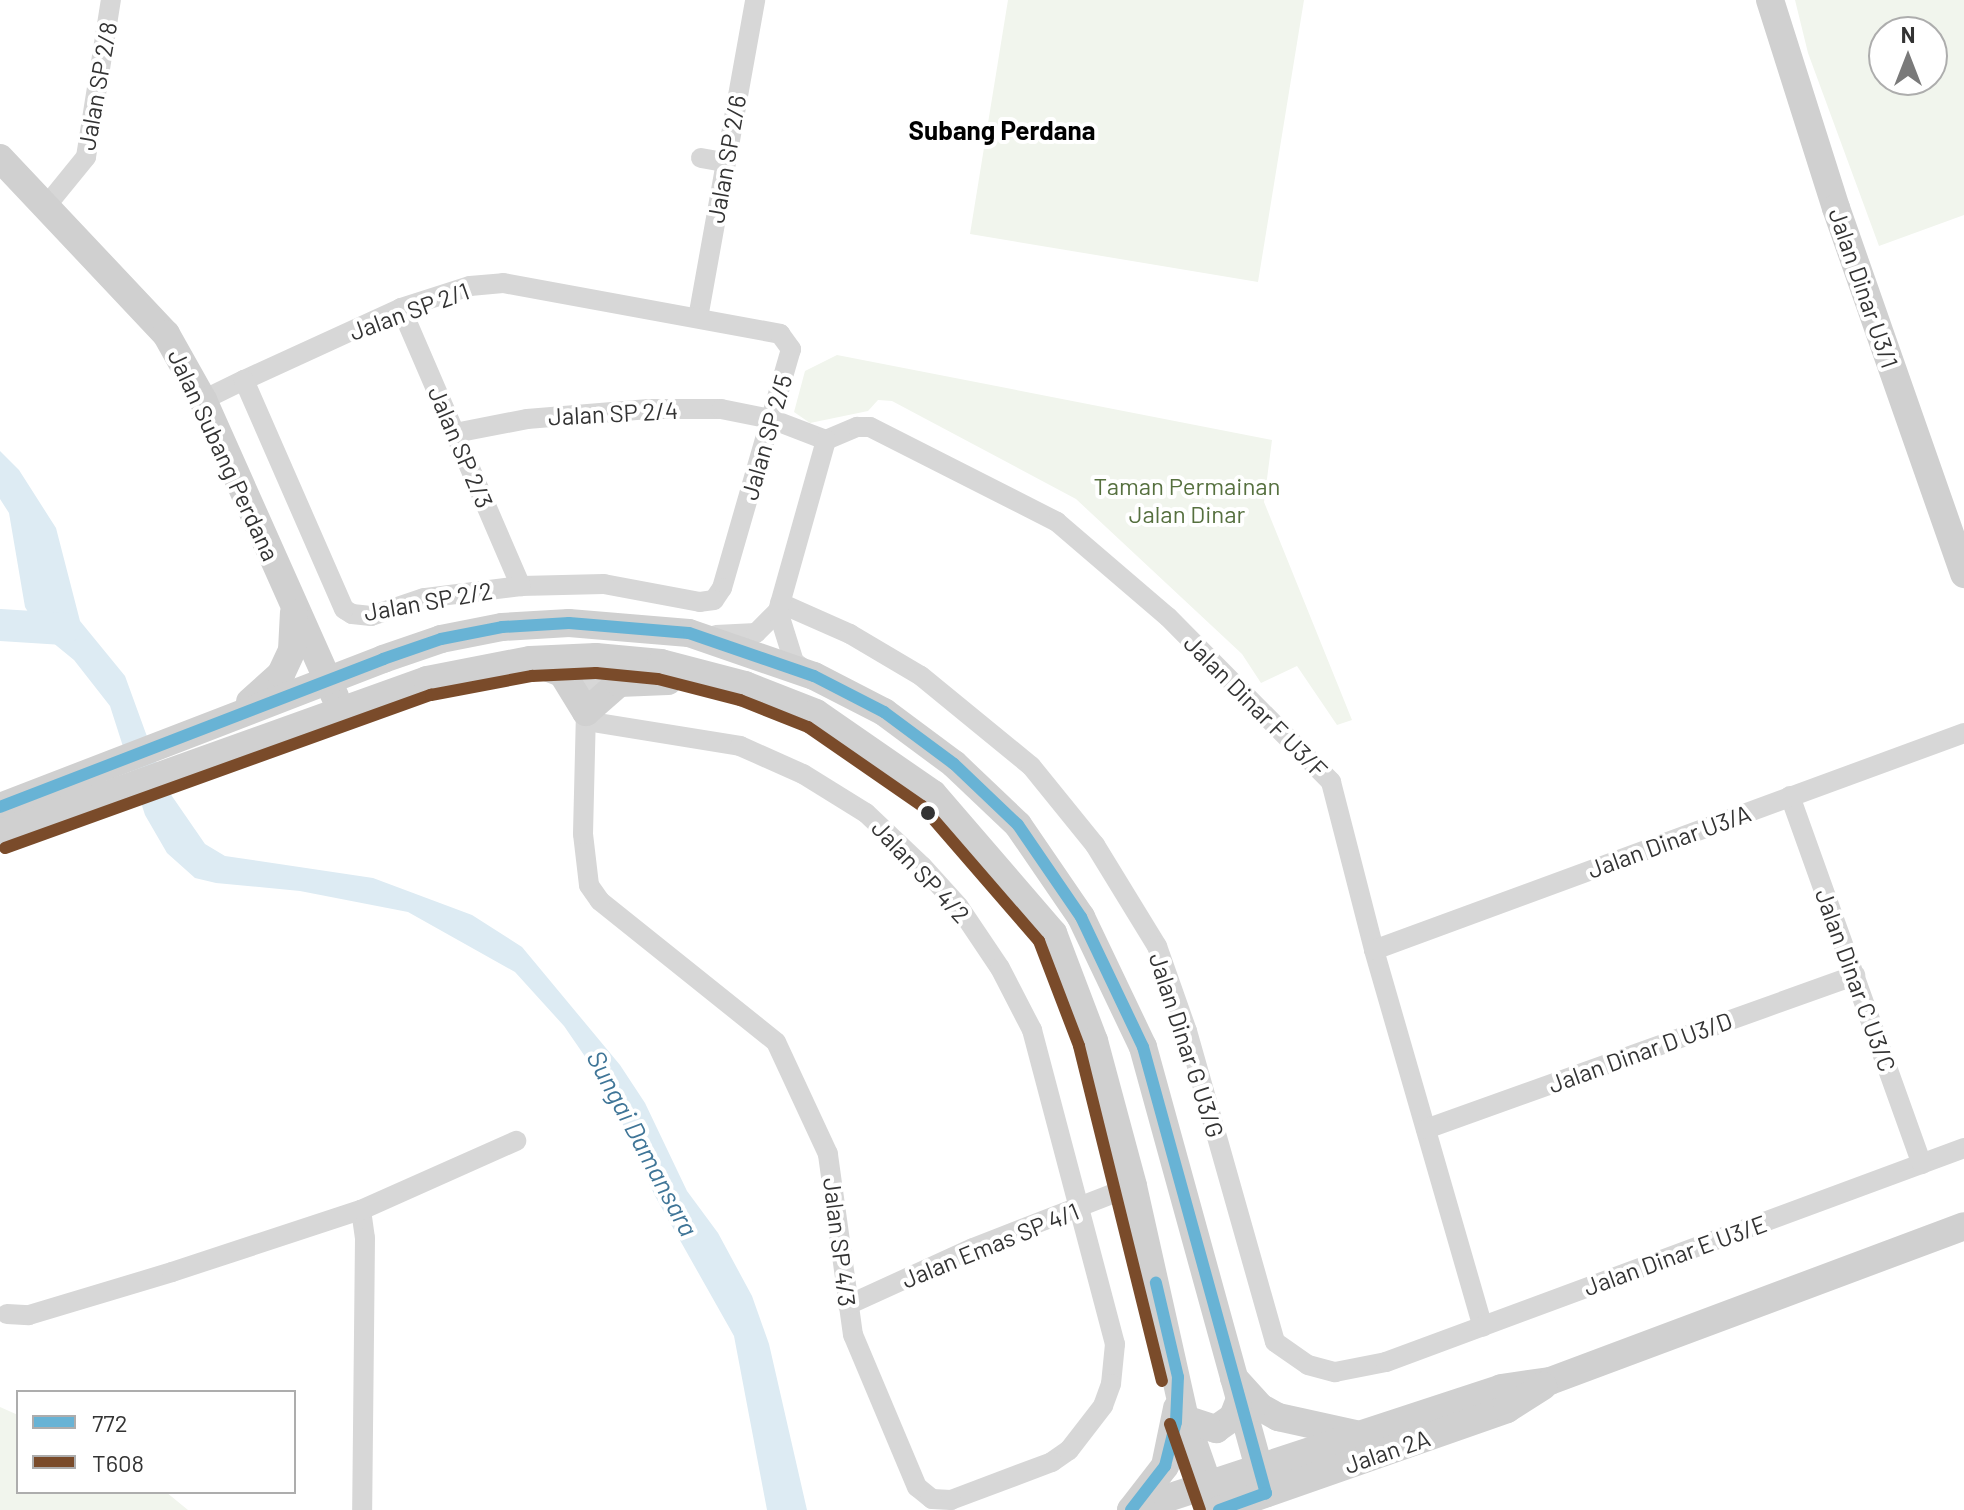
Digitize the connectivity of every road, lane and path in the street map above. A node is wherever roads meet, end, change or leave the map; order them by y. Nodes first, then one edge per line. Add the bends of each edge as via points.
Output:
1 (111, 0) edge
2 (755, 0) edge
3 (1770, 0) edge
4 (0, 158) edge
5 (701, 158) dead end
6 (724, 162) junction
7 (47, 205) junction
8 (401, 308) junction
9 (698, 318) junction
10 (721, 323) joint
11 (244, 380) junction
12 (203, 400) junction
13 (771, 419) junction
14 (455, 433) junction
15 (826, 440) junction
16 (1964, 574) edge
17 (521, 586) junction
18 (714, 600) joint
19 (293, 603) junction
20 (779, 607) junction
21 (677, 631) junction
22 (596, 657) junction
23 (383, 659) junction
24 (530, 660) junction
25 (814, 676) junction
26 (328, 681) junction
27 (745, 685) junction
28 (339, 711) junction
29 (586, 717) junction
30 (190, 733) junction
31 (1964, 734) edge
32 (99, 783) junction
33 (1790, 796) junction
34 (0, 807) edge
35 (0, 833) edge
36 (1374, 950) junction
37 (1855, 975) junction
38 (1426, 1129) junction
39 (516, 1141) dead end
40 (1964, 1148) edge
41 (1922, 1164) junction
42 (1133, 1186) junction
43 (1080, 1207) junction
44 (361, 1210) junction
45 (1964, 1226) edge
46 (848, 1305) junction
47 (7, 1314) dead end
48 (1483, 1327) junction
49 (1386, 1362) joint
50 (1228, 1371) junction
51 (1178, 1377) junction
52 (1550, 1381) junction
53 (1238, 1404) junction
54 (1185, 1419) junction
55 (1358, 1435) junction
56 (1262, 1481) junction
57 (1214, 1502) edge
58 (362, 1510) edge
59 (1131, 1510) edge

1 - 7 street, Jalan SP 2/8 via 86,157
2 - 6 street, Jalan SP 2/6
3 - 16 main road, Jalan Dinar U3/1 via 1836,208
4 - 7 main road, Jalan Subang Perdana
5 - 6 street
6 - 9 street, Jalan SP 2/6
7 - 12 main road, Jalan Subang Perdana via 151,312
8 - 9 street, Jalan SP 2/1 via 470,286 503,283
8 - 11 street, Jalan SP 2/1
8 - 14 street, Jalan SP 2/3
9 - 10 street, Jalan SP 2/1
10 - 13 street, Jalan SP 2/5 via 787,338 791,349
11 - 12 street, Jalan SP 2/1
11 - 17 street, Jalan SP 2/2 via 344,609 371,616 424,598
12 - 19 main road, Jalan Subang Perdana
13 - 14 street, Jalan SP 2/4 via 721,409 649,409 498,422
13 - 15 street, Jalan SP 2/4
13 - 18 street, Jalan SP 2/5 via 722,588
14 - 17 street, Jalan SP 2/3
15 - 20 street
15 - 36 street, Jalan Dinar F U3/F via 870,427 1057,522 1168,617 1331,782
17 - 18 street, Jalan SP 2/2 via 604,584
19 - 23 main road via 326,648 361,659
19 - 26 main road, Jalan Subang Perdana
19 - 30 main road via 292,650 266,693
20 - 21 street via 756,633 739,637
20 - 25 street via 794,662
20 - 49 street, Jalan Dinar G U3/G via 850,634 921,676 1031,766 1095,845 1157,946 1187,1031 1275,1342 1289,1356 1335,1372
21 - 22 main road via 622,641
21 - 23 main road via 569,623 502,627 441,639
21 - 25 main road
22 - 24 main road
22 - 27 main road via 661,663
22 - 29 street, Jalan SP 4/3
23 - 26 main road
24 - 28 main road via 427,680
24 - 29 main road via 562,673
25 - 50 main road via 884,712 954,764 1018,825 1081,917 1143,1047
26 - 28 main road, Jalan Subang Perdana
26 - 30 main road
27 - 29 main road via 635,679 619,683
27 - 42 main road via 816,713 933,794 1053,933 1094,1041
28 - 32 main road via 194,764
29 - 43 street, Jalan SP 4/2 via 740,746 803,774 866,813 922,866 976,931 1032,1030
29 - 46 street, Jalan SP 4/3 via 583,834 589,885 600,901 776,1042 828,1154
30 - 32 main road
31 - 33 street, Jalan Dinar U3/A
32 - 34 main road
32 - 35 main road
33 - 36 street, Jalan Dinar U3/A
33 - 37 street, Jalan Dinar C U3/C
36 - 38 street, Jalan Dinar F U3/F
37 - 38 street, Jalan Dinar D U3/D
37 - 41 street, Jalan Dinar C U3/C
38 - 48 street, Jalan Dinar F U3/F
39 - 44 street
40 - 41 street, Jalan Dinar E U3/E
41 - 48 street, Jalan Dinar E U3/E
42 - 43 street, Jalan Emas SP 4/1
42 - 51 main road
43 - 46 street, Jalan Emas SP 4/1
43 - 46 street, Jalan SP 4/3 via 1116,1356 1103,1406 1069,1450 1052,1462 951,1500 924,1494 884,1416 853,1335
44 - 47 street via 87,1298 29,1315
44 - 58 street
45 - 52 main road
48 - 49 street, Jalan Dinar E U3/E
50 - 53 main road
50 - 55 main road via 1260,1407 1278,1417
51 - 54 main road
51 - 59 main road via 1173,1444 1165,1466
52 - 55 main road via 1501,1388
52 - 56 main road, Jalan 2A via 1507,1409
53 - 54 main road via 1233,1417 1216,1429
53 - 56 main road
54 - 57 main road
55 - 56 main road
56 - 57 main road, Jalan 2A
57 - 59 main road, Jalan 2A

